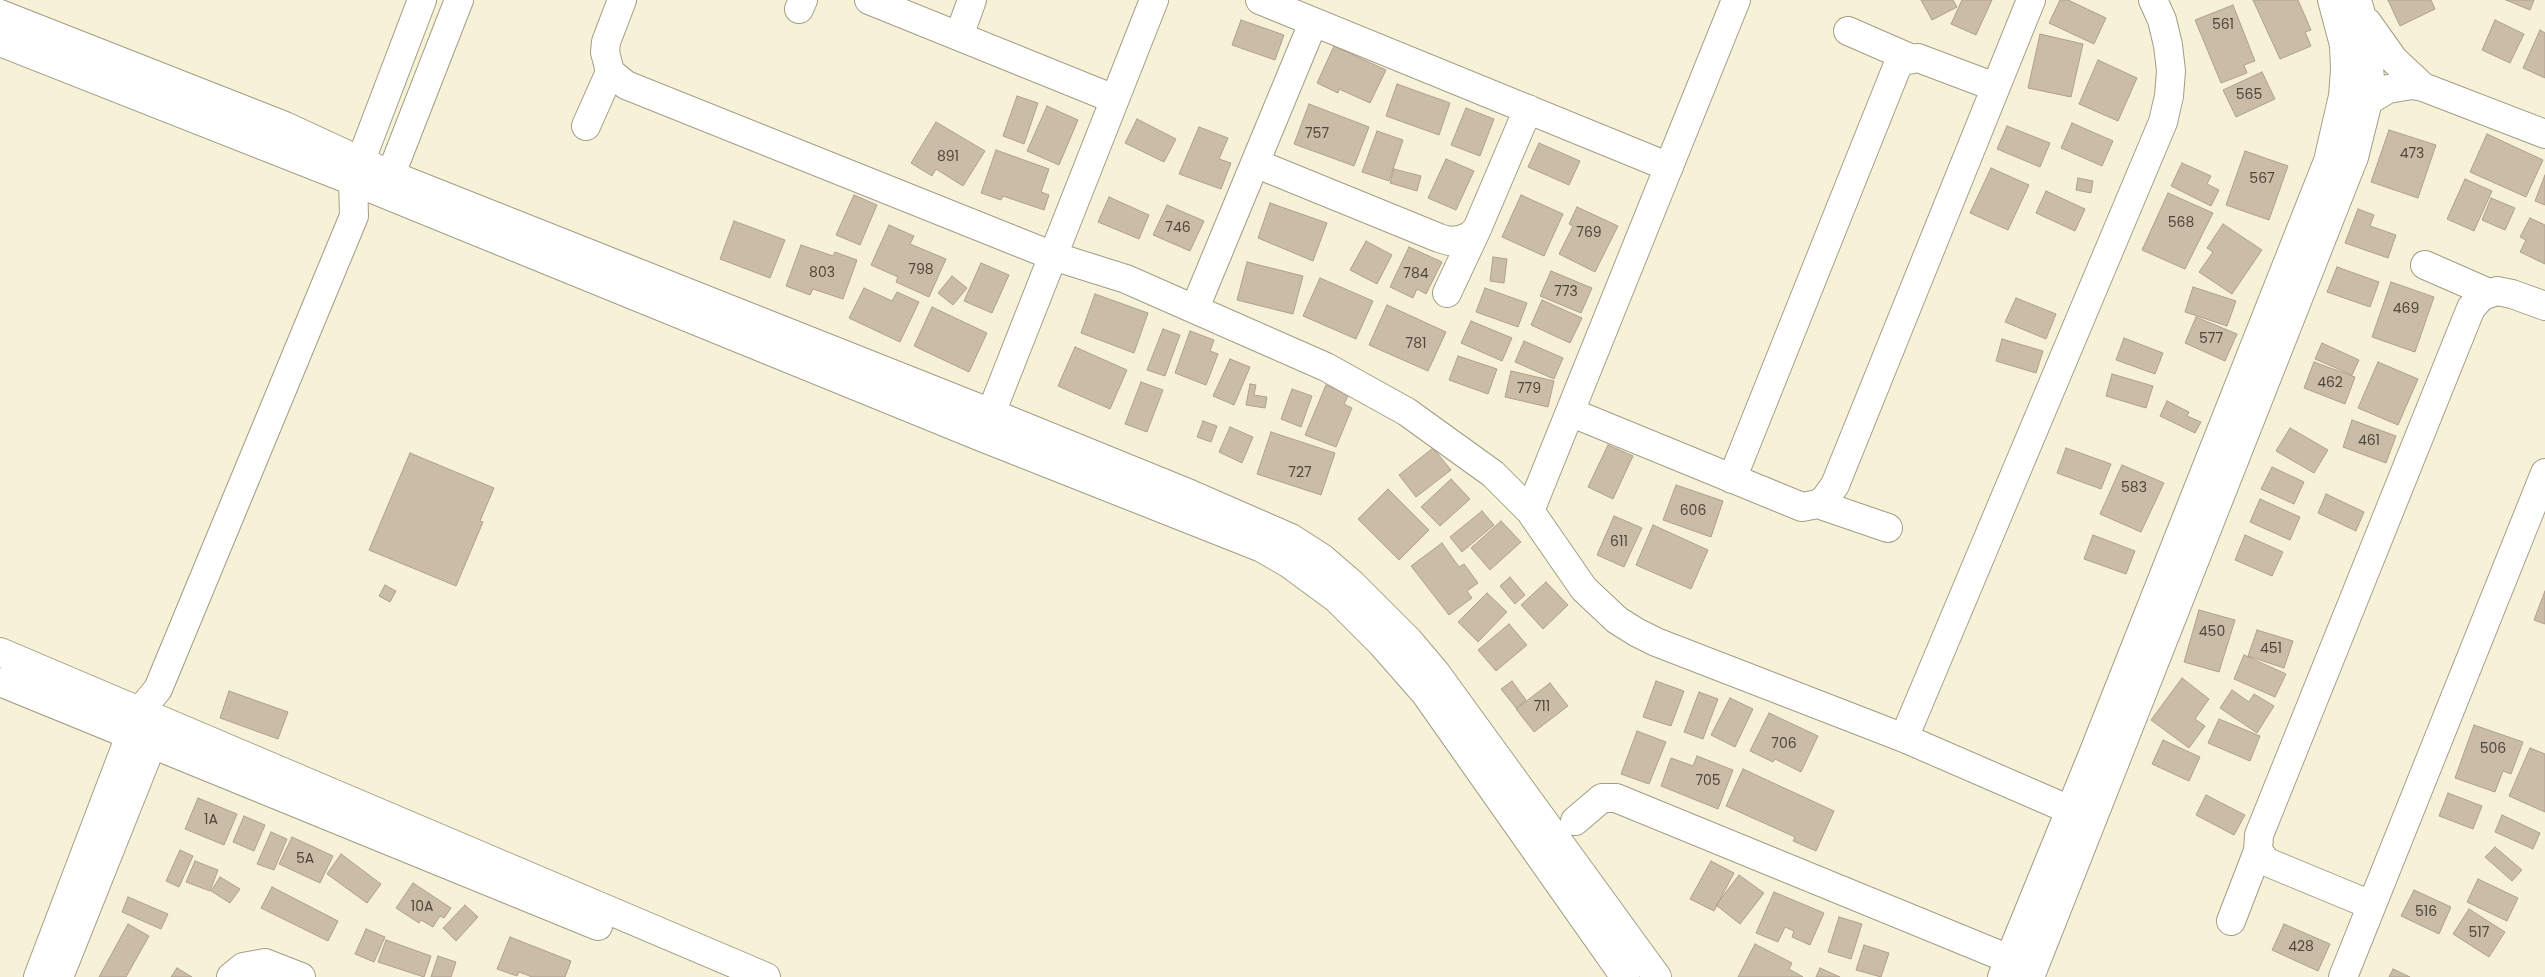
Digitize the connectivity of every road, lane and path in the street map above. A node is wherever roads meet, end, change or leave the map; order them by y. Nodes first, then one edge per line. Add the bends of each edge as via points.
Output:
1 (422, 0) edge
2 (460, 0) edge
3 (622, 0) edge
4 (869, 0) edge
5 (972, 0) edge
6 (1154, 0) edge
7 (1260, 0) edge
8 (1736, 0) edge
9 (2031, 0) edge
10 (2153, 0) edge
11 (2332, 0) edge
12 (2359, 5) edge
13 (0, 14) edge
14 (1313, 23) junction
15 (1848, 31) dead end
16 (959, 36) junction
17 (0, 42) edge
18 (1910, 58) junction
19 (610, 72) junction
20 (1995, 87) junction
21 (2423, 87) junction
22 (1114, 99) junction
23 (2368, 101) junction
24 (1528, 109) junction
25 (586, 126) dead end
26 (2545, 134) edge
27 (1254, 163) junction
28 (1669, 167) junction
29 (357, 171) junction
30 (387, 185) junction
31 (354, 216) junction
32 (1477, 229) junction
33 (1053, 256) junction
34 (2425, 265) dead end
35 (1447, 293) dead end
36 (2489, 293) junction
37 (2545, 306) edge
38 (1195, 308) junction
39 (1570, 412) junction
40 (991, 413) junction
41 (2545, 473) edge
42 (1732, 479) junction
43 (1818, 504) junction
44 (1187, 505) junction
45 (1530, 511) junction
46 (1888, 528) dead end
47 (0, 652) edge
48 (0, 682) edge
49 (145, 728) junction
50 (1904, 738) junction
51 (2103, 759) junction
52 (2070, 810) junction
53 (1575, 821) dead end
54 (2258, 851) junction
55 (2371, 905) junction
56 (2231, 921) dead end
57 (2026, 972) edge
58 (38, 977) edge
59 (59, 977) edge
60 (230, 977) edge
61 (301, 977) edge
62 (721, 977) edge
63 (766, 977) edge
64 (1625, 977) edge
65 (1657, 977) edge
66 (2343, 977) edge

1 - 29 street
2 - 30 street
3 - 19 street via 606,42 606,62
4 - 16 street
5 - 16 street
6 - 22 street
7 - 14 street
8 - 28 street
9 - 20 street
10 - 50 street via 2162,20 2171,71 2163,122
11 - 51 street via 2344,45 2345,70 2343,96 2328,161
12 - 21 street via 2381,44
12 - 23 street via 2370,55
13 - 29 street via 286,126
14 - 24 street
14 - 27 street
15 - 18 street
16 - 22 street
17 - 29 street
18 - 20 street via 1926,60
18 - 42 street via 1903,61 1893,74
19 - 25 street
19 - 33 street via 626,85
20 - 43 street via 1835,485
21 - 23 street via 2394,88
21 - 26 street
22 - 33 street
23 - 51 street via 2345,184
24 - 28 street
24 - 32 street
27 - 32 street via 1449,241 1470,236
27 - 38 street
28 - 39 street
29 - 30 street
29 - 31 street
30 - 31 street
30 - 40 street
30 - 44 street
31 - 49 street
32 - 35 street
33 - 38 street via 1126,279
33 - 40 street
34 - 36 street
36 - 37 street via 2504,291
36 - 54 street via 2471,308 2259,835
38 - 45 street via 1326,367 1399,407 1493,474
39 - 42 street
39 - 45 street
40 - 44 street
41 - 55 street
42 - 43 street via 1802,507
43 - 46 street
44 - 64 street via 1288,563 1337,600 1382,644 1444,719
44 - 65 street via 1266,526 1307,548 1337,570 1381,611 1436,673
45 - 50 street via 1584,589 1617,620 1636,632
47 - 49 street
48 - 49 street
49 - 58 street
49 - 59 street
49 - 62 street
49 - 63 street
50 - 52 street
51 - 52 street
51 - 57 street
52 - 57 street
53 - 57 street via 1602,798 1616,798
54 - 55 street via 2273,866
54 - 56 street
55 - 66 street
60 - 61 street via 243,967 264,963

